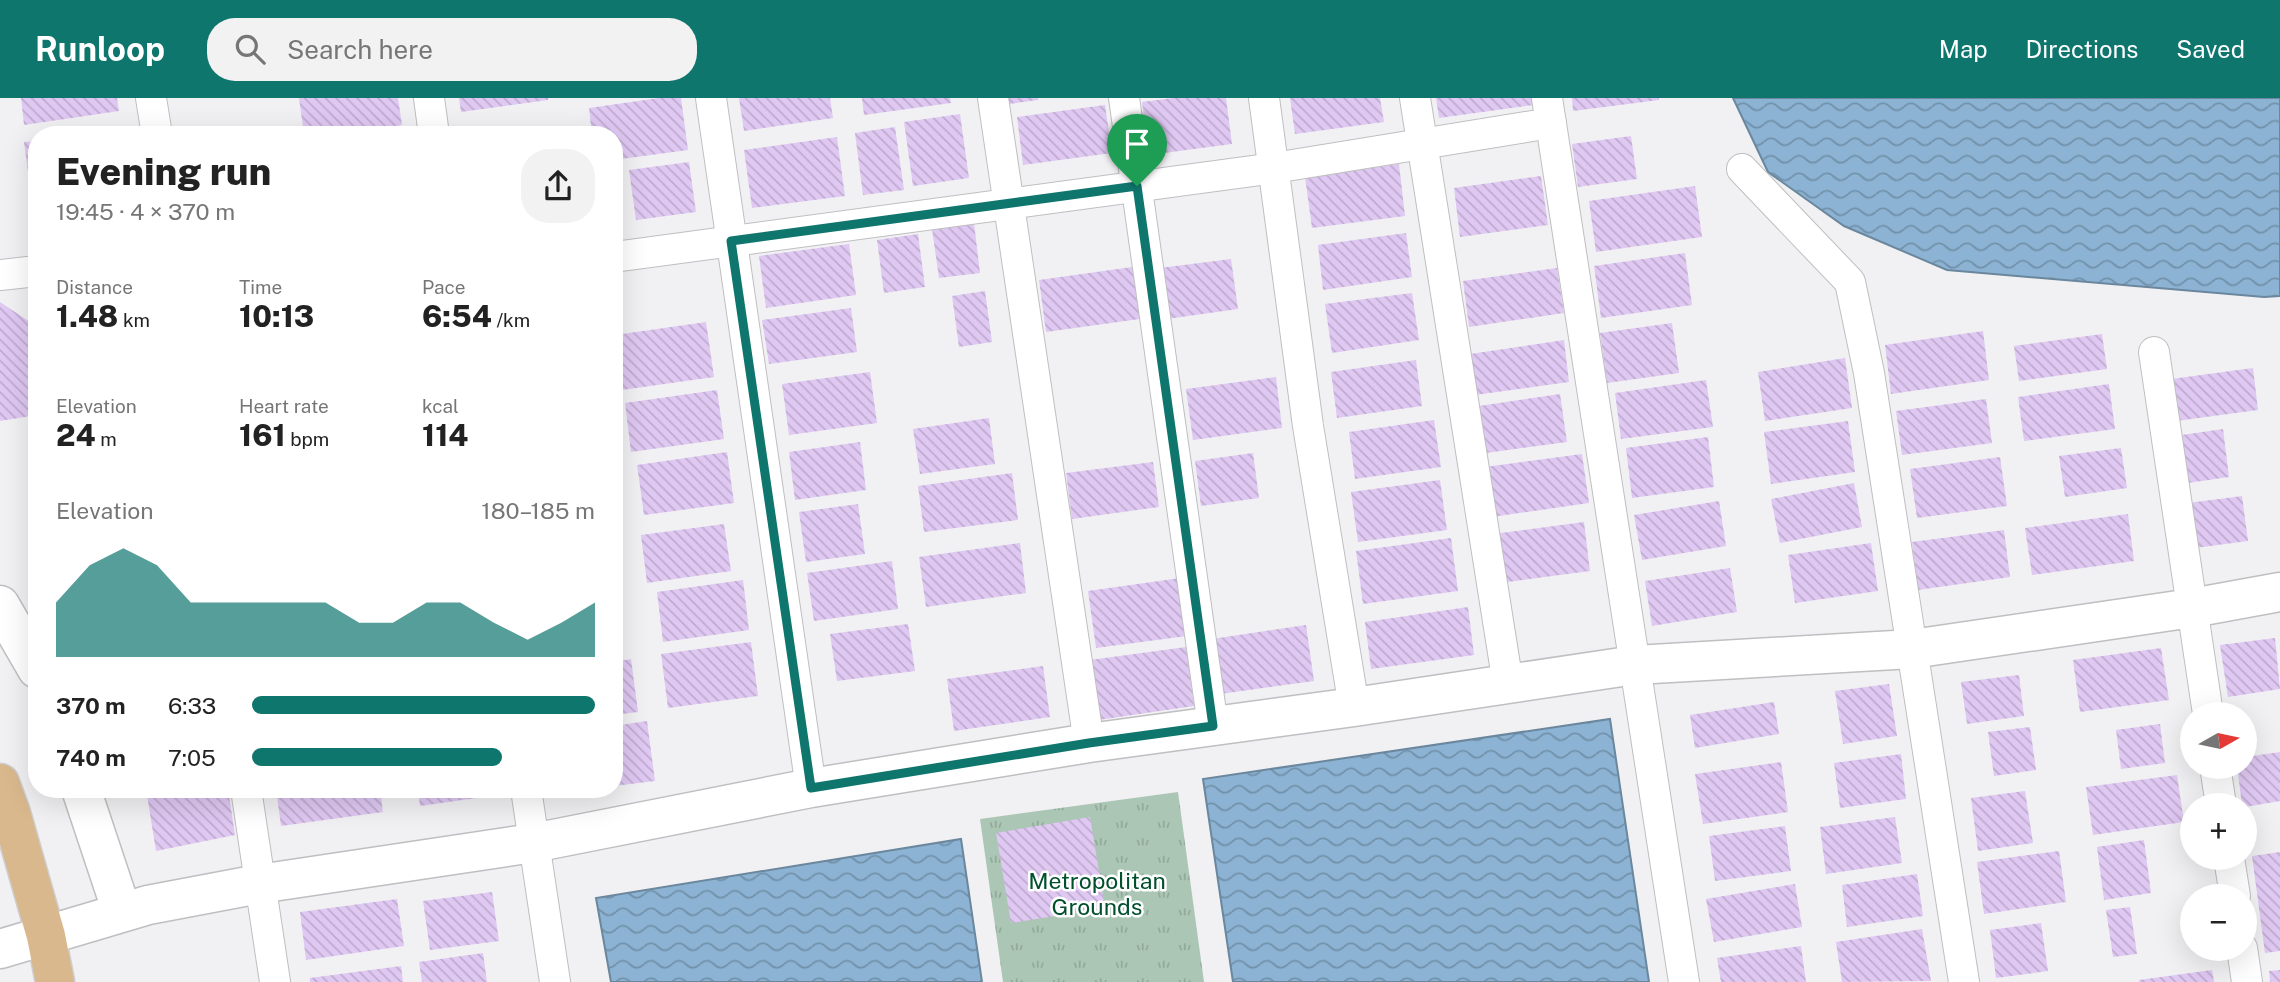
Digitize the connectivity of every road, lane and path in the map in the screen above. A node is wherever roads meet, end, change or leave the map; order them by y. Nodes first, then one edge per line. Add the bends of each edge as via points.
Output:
1 (151, 98) edge
2 (429, 98) edge
3 (711, 98) edge
4 (993, 98) edge
5 (1124, 98) edge
6 (1264, 98) edge
7 (1415, 98) edge
8 (1549, 111) edge
9 (156, 126) edge
10 (433, 126) edge
11 (1423, 144) junction
12 (1274, 168) junction
13 (1742, 169) dead end
14 (1137, 186) junction
15 (1007, 202) junction
16 (731, 241) junction
17 (623, 256) edge
18 (28, 272) edge
19 (0, 275) edge
20 (2154, 352) dead end
21 (2280, 592) edge
22 (0, 605) edge
23 (2192, 608) junction
24 (1912, 649) junction
25 (28, 653) edge
26 (1635, 665) junction
27 (1508, 684) junction
28 (2206, 702) edge
29 (1353, 707) junction
30 (1213, 726) junction
31 (1089, 743) junction
32 (0, 783) edge
33 (811, 788) junction
34 (84, 798) edge
35 (247, 798) edge
36 (527, 798) edge
37 (533, 842) junction
38 (259, 884) junction
39 (122, 912) junction
40 (46, 936) junction
41 (0, 949) edge
42 (2244, 961) edge
43 (55, 982) edge
44 (275, 982) edge
45 (555, 982) edge
46 (1685, 982) edge
47 (1964, 982) edge
48 (2247, 982) edge

1 - 9 street
2 - 10 street
3 - 16 street
4 - 15 street
5 - 14 street
6 - 12 street
7 - 11 street
8 - 11 street
8 - 26 street
11 - 12 street
11 - 27 street
12 - 14 street
12 - 29 street via 1308,426
13 - 24 street via 1850,282 1869,373
14 - 15 street
14 - 30 street
15 - 16 street
15 - 31 street
16 - 17 street
16 - 33 street
18 - 19 street
20 - 23 street
21 - 23 street
22 - 25 street
23 - 24 street
23 - 28 street
24 - 26 street
24 - 47 street
26 - 27 street
26 - 46 street
27 - 29 street
29 - 30 street
30 - 31 street
31 - 33 street
32 - 40 main road
33 - 37 street
34 - 39 street
35 - 38 street
36 - 37 street
37 - 38 street
37 - 45 street
38 - 39 street
38 - 44 street
39 - 40 street
40 - 41 street
40 - 43 main road
42 - 48 street

